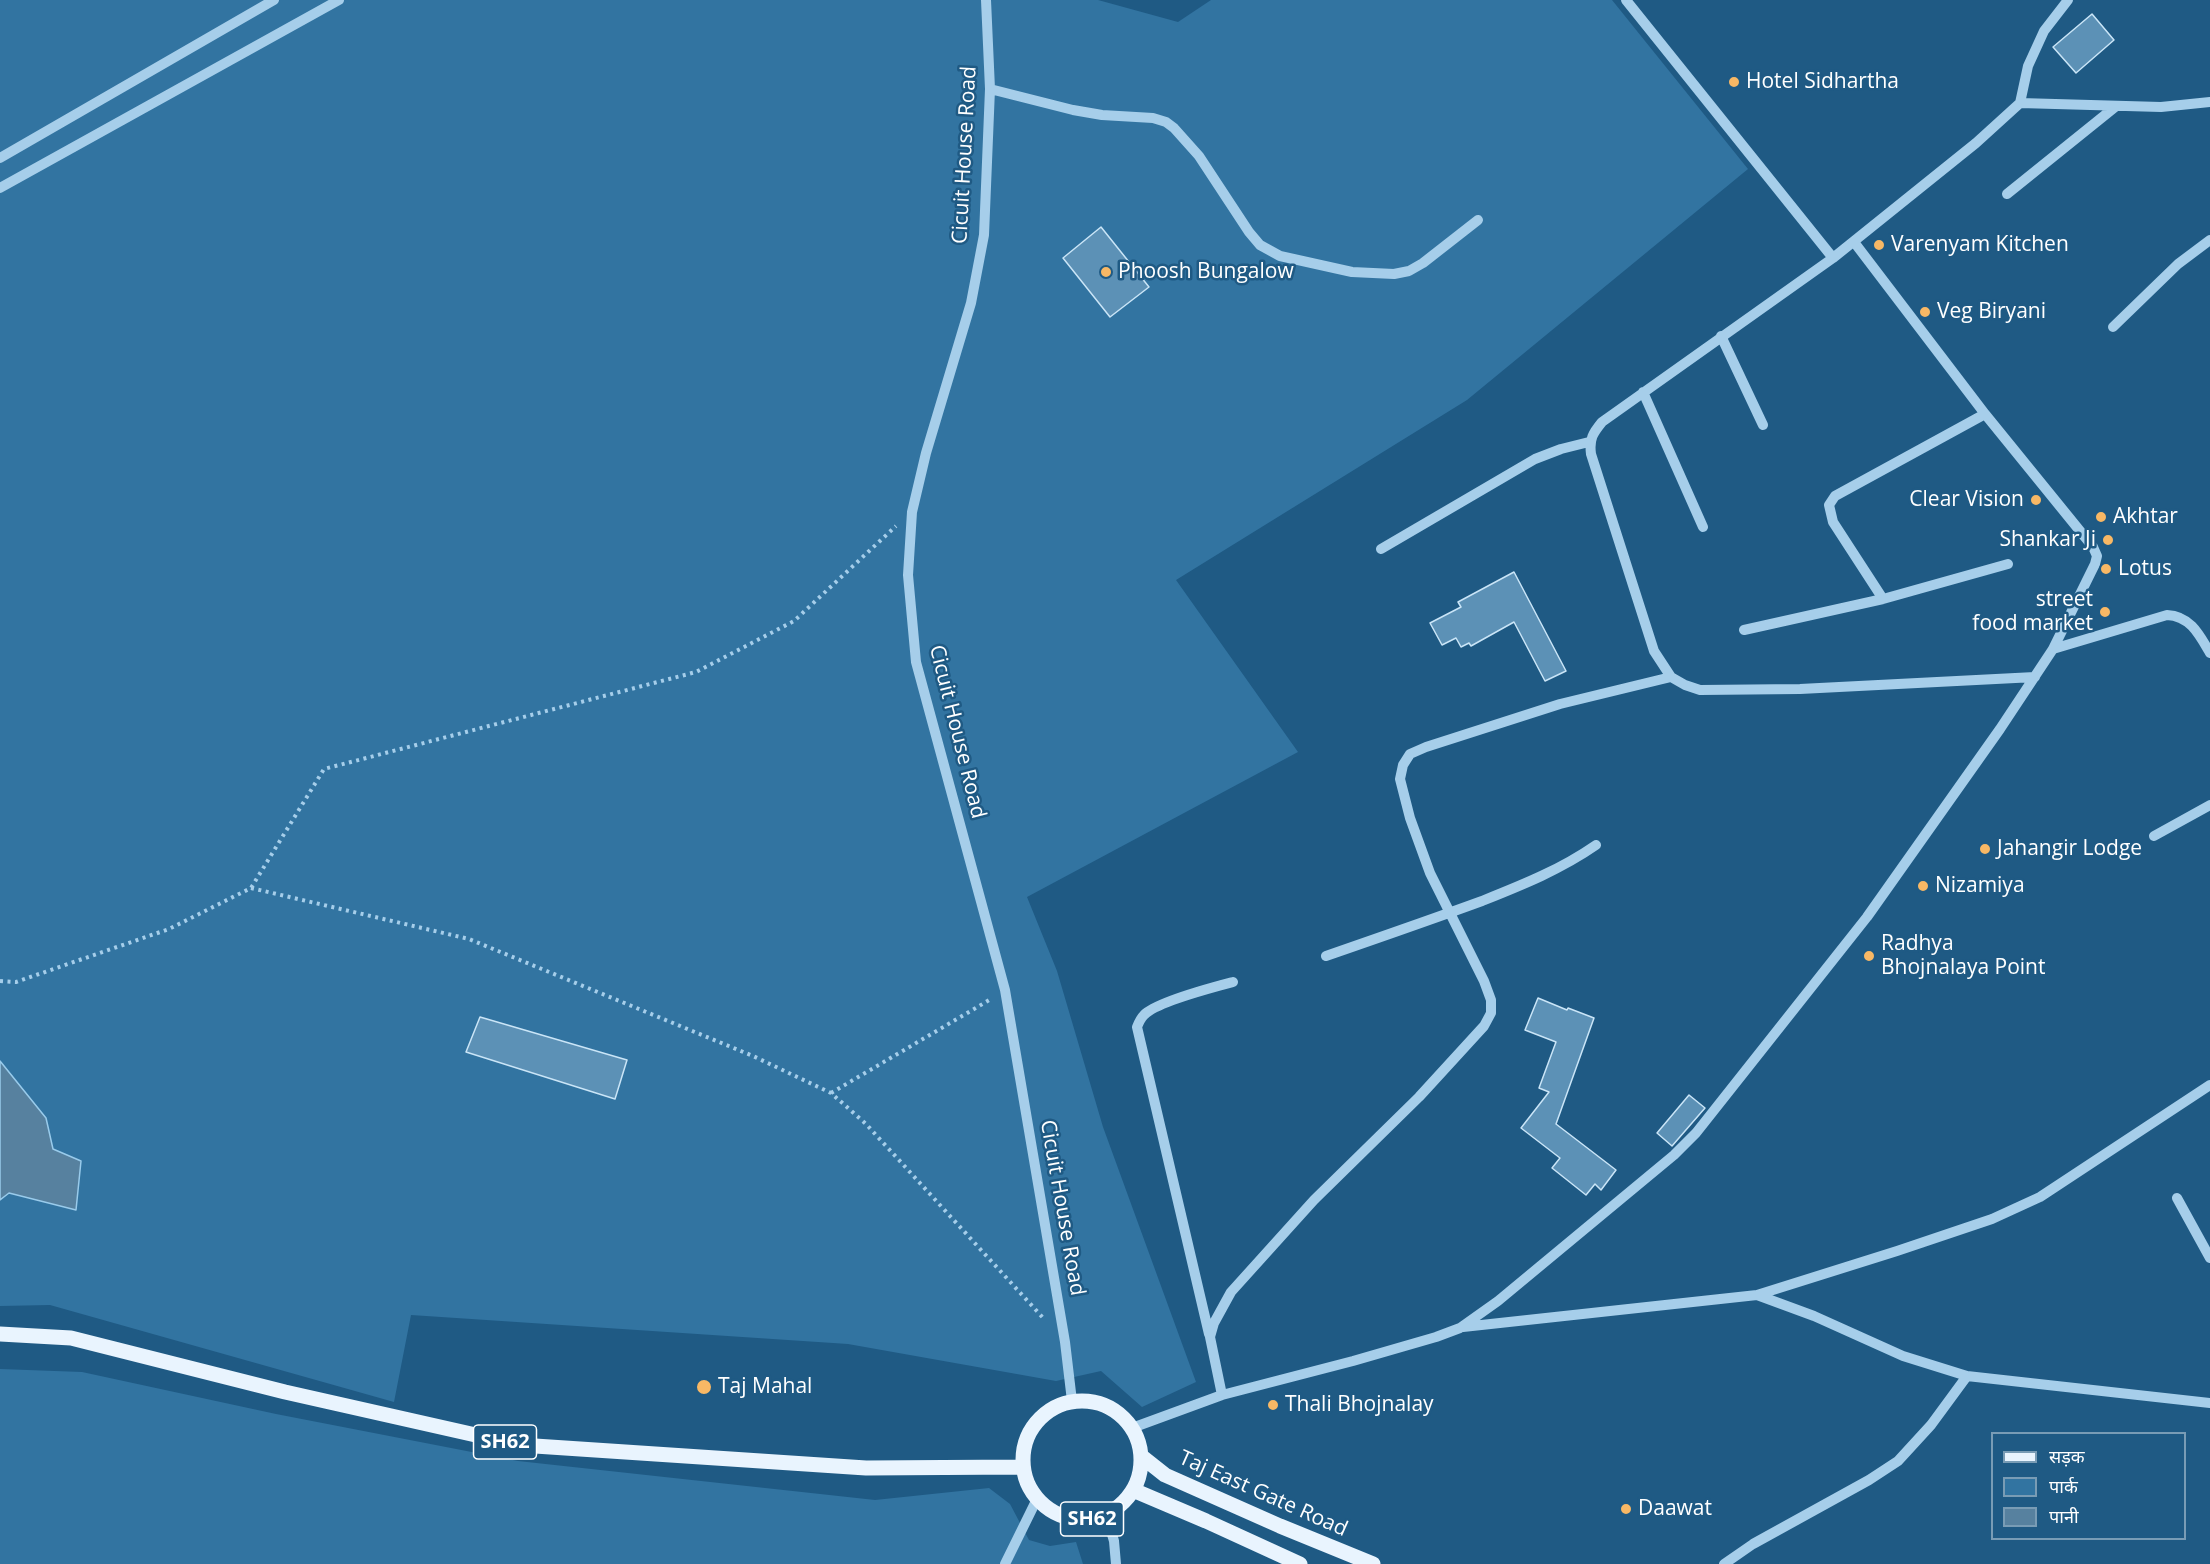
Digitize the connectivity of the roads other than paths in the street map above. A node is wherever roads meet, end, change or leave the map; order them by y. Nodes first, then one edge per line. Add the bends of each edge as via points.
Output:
1 (274, 0) edge
2 (339, 0) edge
3 (986, 0) edge
4 (1626, 0) edge
5 (2068, 0) edge
6 (990, 89) junction
7 (2210, 102) edge
8 (2020, 103) junction
9 (2115, 107) junction
10 (0, 158) edge
11 (0, 188) edge
12 (2007, 194) dead end
13 (1478, 220) dead end
14 (2210, 240) edge
15 (1854, 242) junction
16 (1833, 258) junction
17 (2113, 327) dead end
18 (1721, 336) junction
19 (1643, 392) junction
20 (1985, 414) junction
21 (1763, 425) dead end
22 (1589, 442) junction
23 (1703, 527) dead end
24 (1381, 549) dead end
25 (2008, 564) dead end
26 (1883, 599) junction
27 (1744, 630) dead end
28 (2053, 649) junction
29 (2209, 649) edge
30 (1671, 677) junction
31 (2035, 677) junction
32 (2210, 805) edge
33 (2154, 836) dead end
34 (1596, 845) dead end
35 (1449, 914) junction
36 (1326, 956) dead end
37 (1233, 982) dead end
38 (2210, 1085) edge
39 (2177, 1198) dead end
40 (2210, 1258) edge
41 (1757, 1295) junction
42 (1460, 1328) junction
43 (0, 1334) edge
44 (1210, 1337) junction
45 (1967, 1376) junction
46 (1222, 1395) junction
47 (1072, 1401) junction
48 (2210, 1403) edge
49 (1132, 1428) junction
50 (1141, 1456) junction
51 (1022, 1467) junction
52 (1133, 1490) junction
53 (1037, 1499) junction
54 (1106, 1514) junction
55 (1005, 1564) edge
56 (1116, 1564) edge
57 (1300, 1564) edge
58 (1372, 1564) edge
59 (1724, 1564) edge

1 - 10 street
2 - 11 street
3 - 6 street, Cicuit House Road
4 - 16 street
5 - 8 street via 2044,32 2028,66
6 - 13 street via 1073,110 1166,122 1199,156 1249,232 1280,256 1352,272 1394,274 1423,263
6 - 47 street, Cicuit House Road via 984,235 970,303 912,512 908,575 916,662 1005,990
7 - 9 street
8 - 9 street
8 - 15 street
9 - 12 street
14 - 17 street via 2178,264
15 - 16 street
15 - 20 street
16 - 18 street
18 - 19 street
18 - 21 street
19 - 22 street via 1602,422
19 - 23 street
20 - 26 street via 1835,496 1829,505 1833,522
20 - 28 street via 2093,546 2097,556
22 - 24 street via 1535,459
22 - 30 street via 1654,651
25 - 26 street
26 - 27 street
28 - 29 street via 2167,615 2185,618
28 - 31 street
30 - 31 street via 1700,690 1750,690
30 - 35 street via 1560,704 1410,754 1400,779 1410,818
31 - 42 street via 1867,918 1696,1133 1665,1163
32 - 33 street
34 - 35 street via 1537,879
35 - 36 street
35 - 44 street via 1491,1000 1491,1013 1484,1026 1419,1097 1314,1200 1231,1292
37 - 44 street via 1151,1009 1137,1027
38 - 41 street via 2040,1197 1992,1219
39 - 40 street
41 - 42 street
41 - 45 street via 1903,1356
42 - 46 street
43 - 51 main road, SH62 via 71,1338 520,1445 866,1468
44 - 46 street
45 - 48 street
45 - 59 street via 1931,1425 1892,1466
46 - 49 street
47 - 49 main road via 1086,1400 1112,1409
47 - 51 main road via 1055,1407 1029,1432
49 - 50 main road, SH62
50 - 52 main road, SH62
50 - 58 main road, Taj East Gate Road via 1165,1475
51 - 53 main road, SH62
52 - 54 main road, SH62
52 - 57 main road, SH62
53 - 54 main road, SH62 via 1062,1516 1091,1519
53 - 55 street
54 - 56 street

